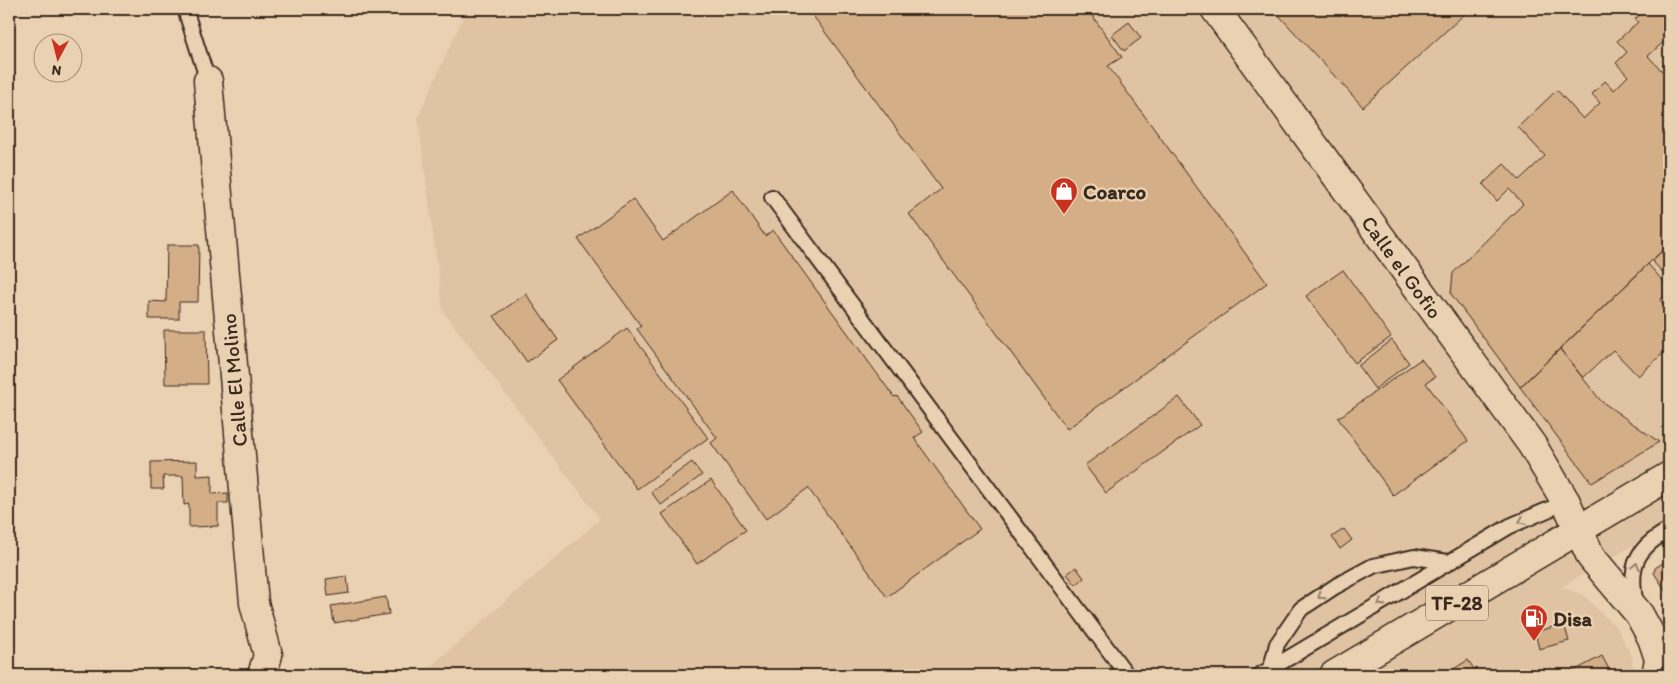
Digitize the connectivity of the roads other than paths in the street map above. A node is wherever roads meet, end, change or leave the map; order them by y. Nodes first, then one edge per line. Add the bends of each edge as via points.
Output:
1 (185, 9) edge
2 (1215, 9) edge
3 (208, 81) joint
4 (772, 197) dead end
5 (1669, 476) edge
6 (1566, 502) junction
7 (1669, 530) edge
8 (1579, 531) junction
9 (1448, 562) junction
10 (1639, 614) junction
11 (1661, 666) edge
12 (1266, 672) edge
13 (262, 675) edge
14 (1127, 675) edge
15 (1334, 675) edge

1 - 3 lane
2 - 6 street, Calle el Gofio via 1532,445
3 - 13 street, Calle El Molino via 254,603 268,655
4 - 14 lane
5 - 8 street, TF-28
6 - 8 street, Calle el Gofio
6 -> 9 lane via 1510,526
10 -> 7 lane via 1634,595 1635,563 1642,549
8 - 10 street, Calle el Gofio via 1591,557
8 - 15 street, TF-28
9 -> 12 lane
9 -> 12 lane via 1414,557 1373,566 1336,586 1301,609 1277,644
10 - 11 street, Calle el Gofio via 1652,638

